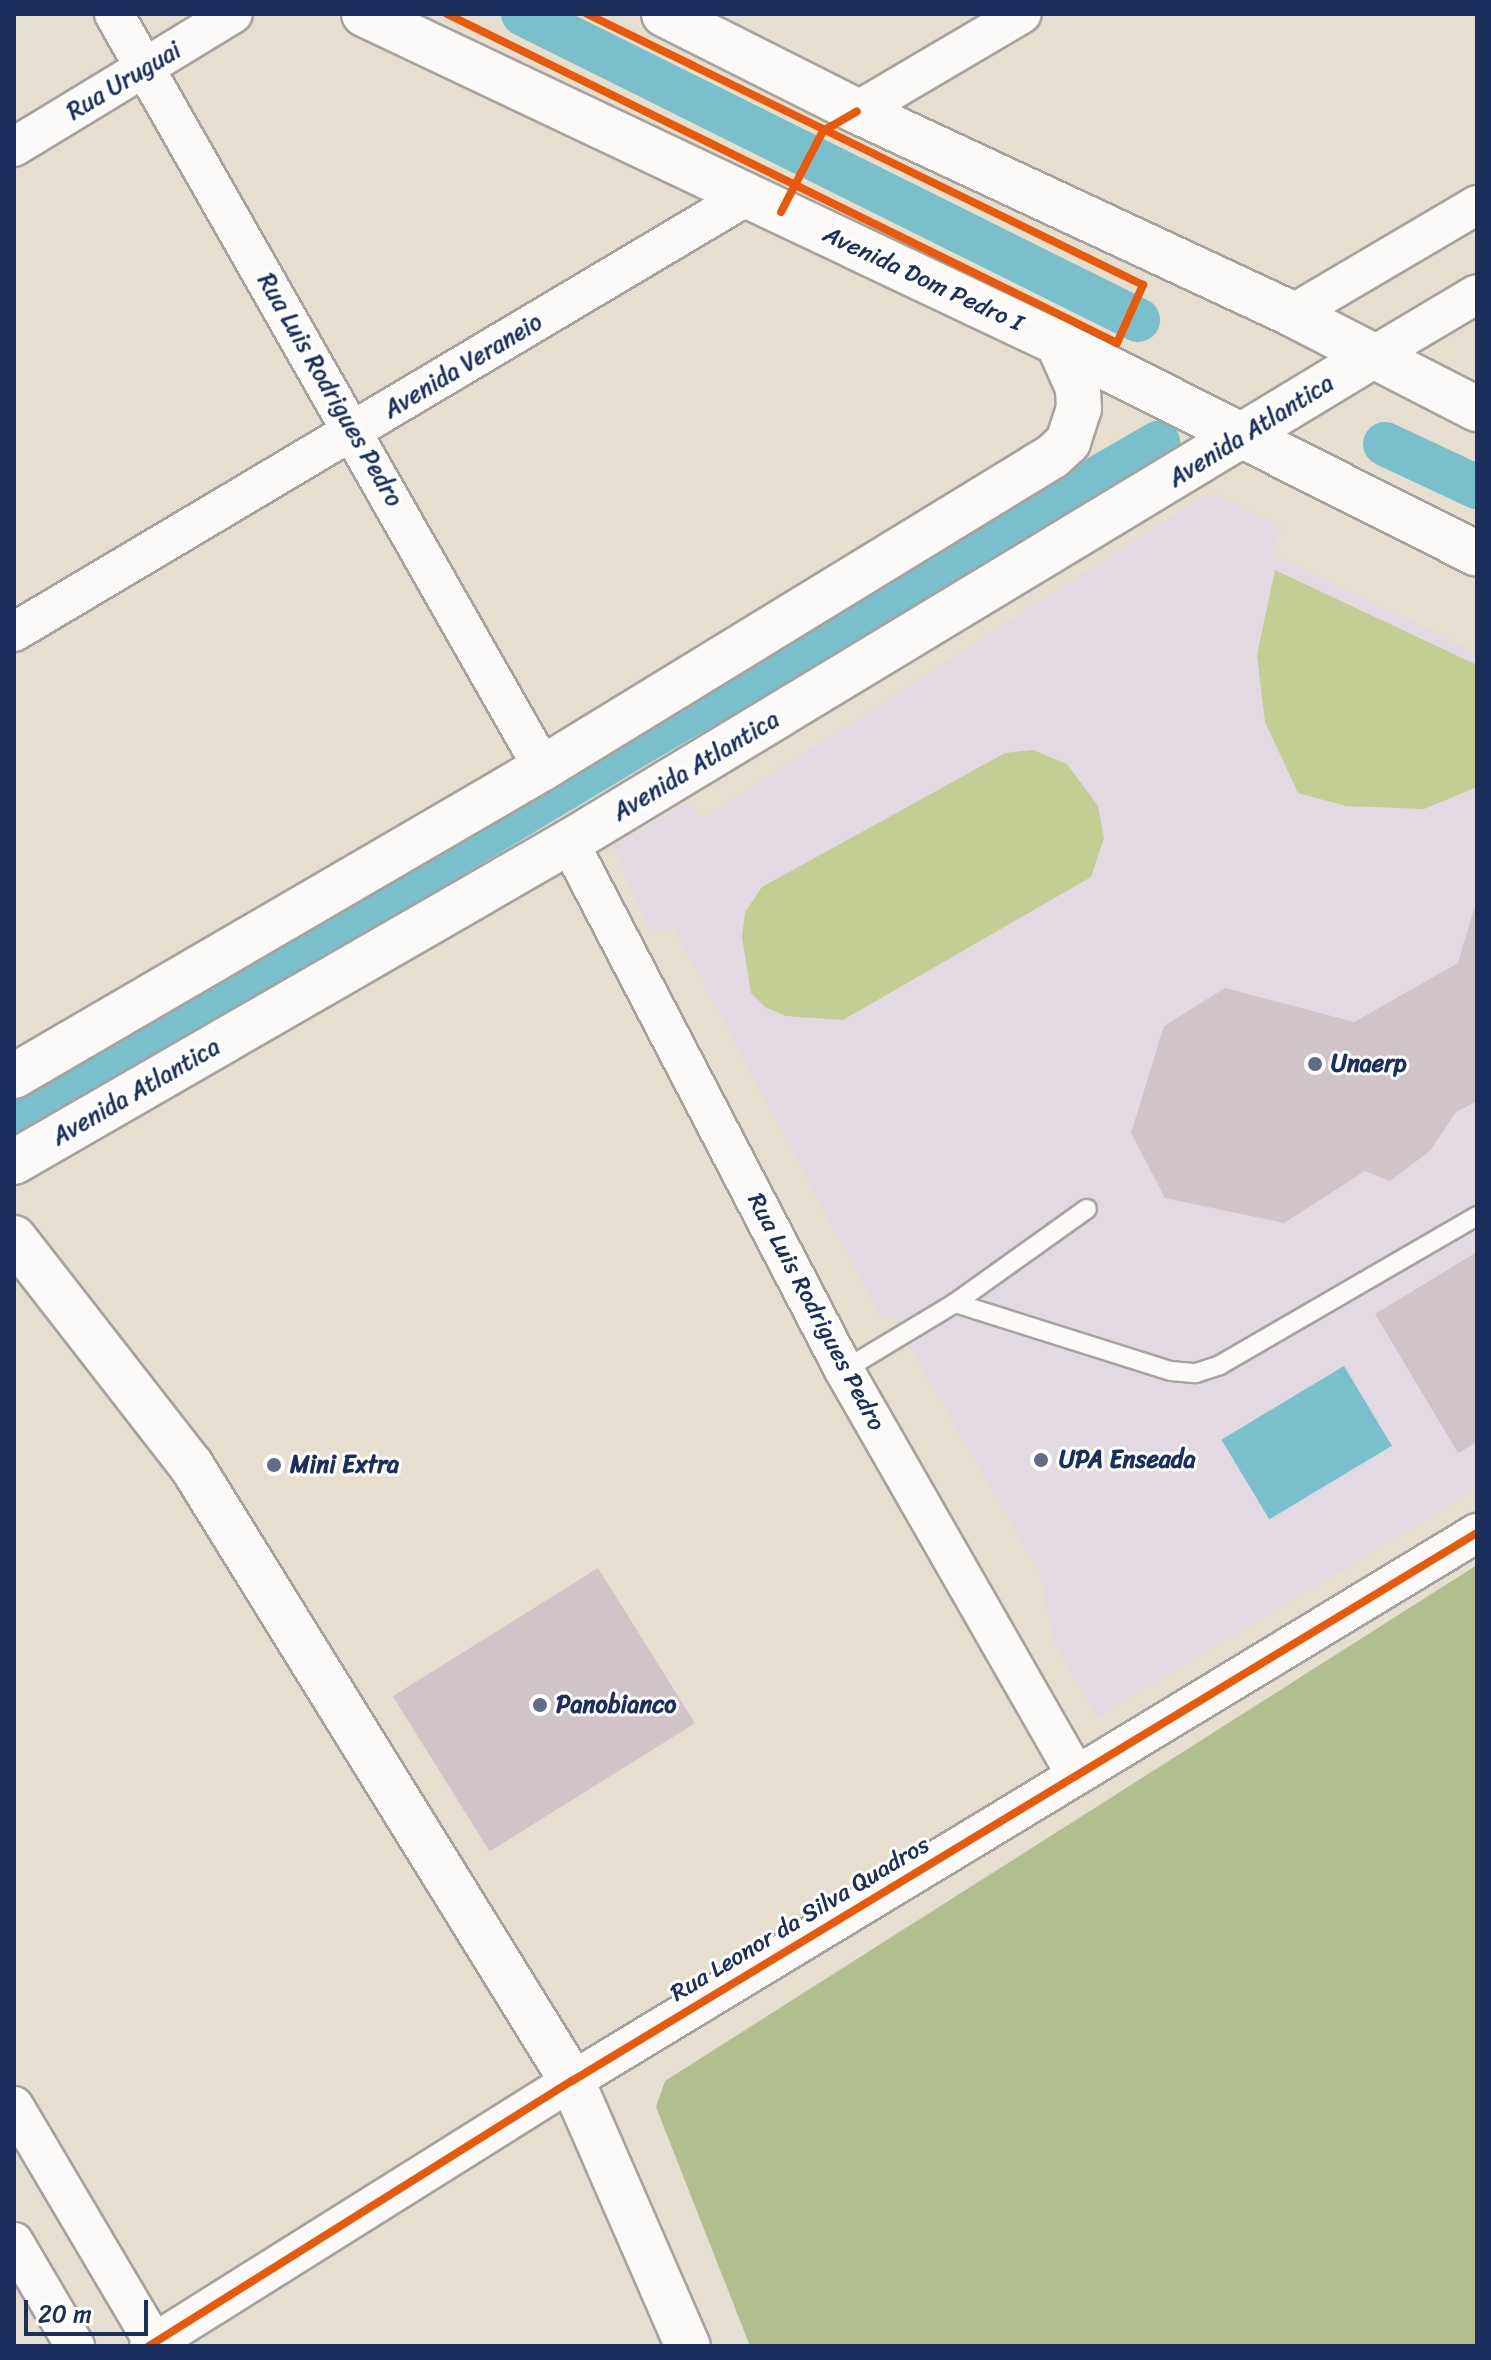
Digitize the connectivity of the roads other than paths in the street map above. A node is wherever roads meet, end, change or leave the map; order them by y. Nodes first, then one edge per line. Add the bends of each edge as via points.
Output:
1 (114, 14) edge
2 (233, 14) edge
3 (364, 14) edge
4 (664, 14) edge
5 (1022, 14) edge
6 (143, 69) junction
7 (857, 111) junction
8 (14, 147) edge
9 (747, 196) junction
10 (1477, 205) edge
11 (1477, 294) edge
12 (1292, 314) junction
13 (1058, 343) junction
14 (1371, 357) junction
15 (1477, 409) edge
16 (355, 431) junction
17 (1244, 437) junction
18 (1477, 554) edge
19 (14, 632) edge
20 (543, 768) junction
21 (569, 842) junction
22 (14, 1076) edge
23 (14, 1162) edge
24 (1087, 1209) dead end
25 (1477, 1216) edge
26 (14, 1238) edge
27 (955, 1303) junction
28 (844, 1370) junction
29 (1477, 1533) edge
30 (1076, 1775) junction
31 (572, 2081) junction
32 (14, 2106) edge
33 (14, 2242) edge
34 (152, 2345) edge
35 (75, 2346) edge
36 (688, 2346) edge

1 - 6 street, Rua Luis Rodrigues Pedro
2 - 6 street, Rua Uruguai
3 - 9 main road, Avenida Dom Pedro I
4 - 7 main road
5 - 7 street
6 - 8 street, Rua Uruguai
6 - 16 street, Rua Luis Rodrigues Pedro
7 - 12 main road
9 - 13 main road, Avenida Dom Pedro I
9 - 16 street, Avenida Veraneio
10 - 12 street
11 - 14 street
12 - 14 main road
13 - 17 main road, Avenida Dom Pedro I
13 - 20 main road via 1078,388 1079,409 1075,429 1053,456
14 - 15 main road
14 - 17 main road, Avenida Atlantica
16 - 19 street, Avenida Veraneio
16 - 20 street, Rua Luis Rodrigues Pedro
17 - 18 main road, Avenida Dom Pedro I
17 - 21 main road, Avenida Atlantica
20 - 22 main road
21 - 23 main road, Avenida Atlantica
21 - 28 street, Rua Luis Rodrigues Pedro
24 - 27 lane
25 - 27 lane via 1220,1365 1196,1373 1171,1371
26 - 31 main road via 191,1465
27 - 28 lane
28 - 30 street, Rua Luis Rodrigues Pedro
29 - 30 street, Rua Leonor da Silva Quadros
30 - 31 street, Rua Leonor da Silva Quadros
31 - 34 street, Rua Leonor da Silva Quadros
31 - 36 main road
32 - 34 street
33 - 35 street

